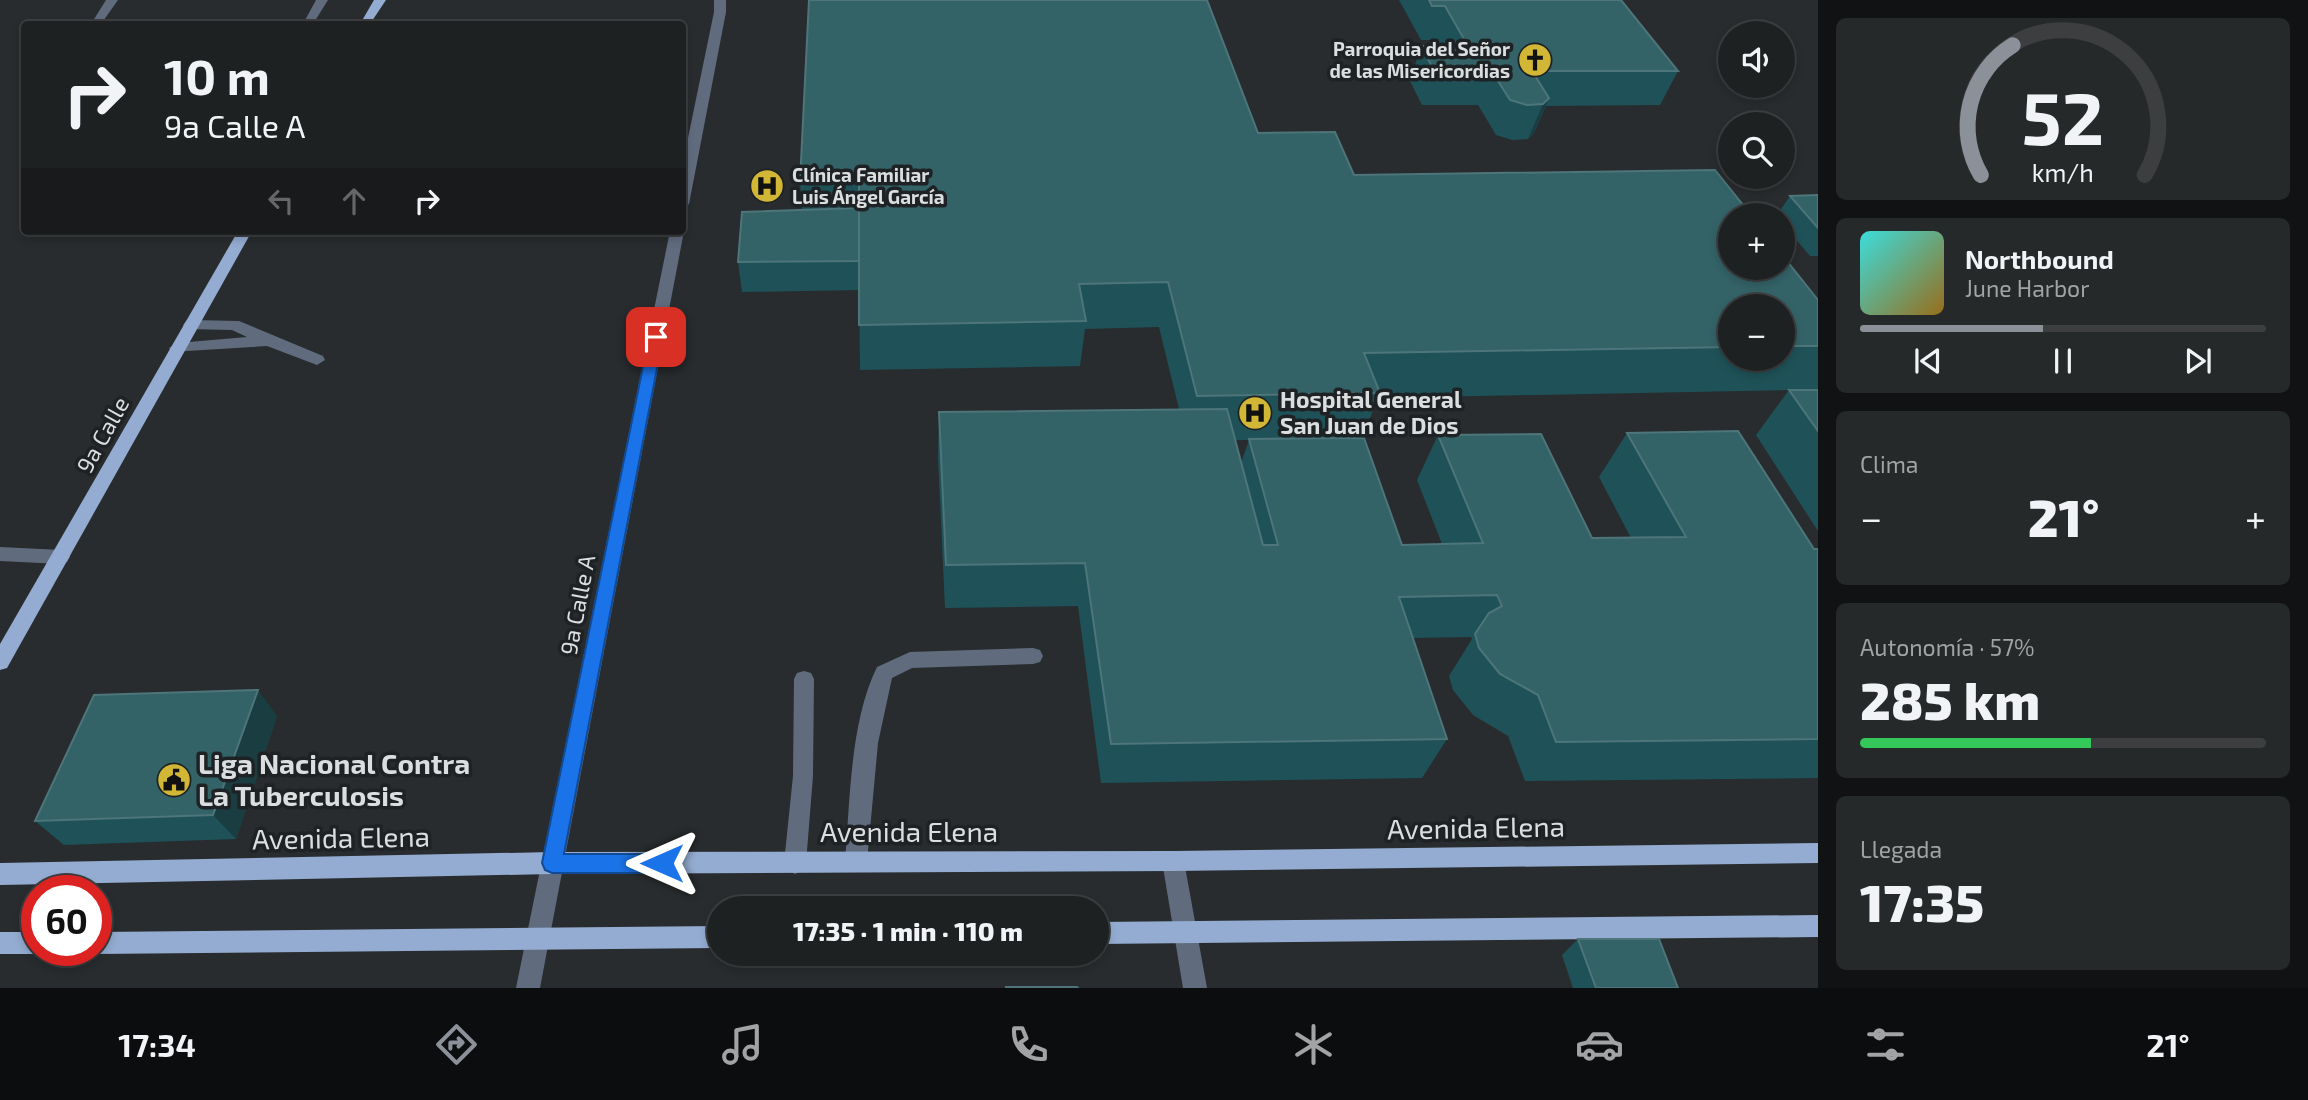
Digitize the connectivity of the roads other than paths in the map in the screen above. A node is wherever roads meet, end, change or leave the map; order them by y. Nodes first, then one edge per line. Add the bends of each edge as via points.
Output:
1 (112, 0) edge
2 (322, 0) edge
3 (380, 0) edge
4 (720, 0) edge
5 (98, 21) edge
6 (310, 21) edge
7 (367, 21) edge
8 (686, 184) edge
9 (243, 235) edge
10 (676, 235) edge
11 (191, 325) junction
12 (268, 341) junction
13 (177, 348) junction
14 (317, 360) dead end
15 (0, 554) edge
16 (61, 557) junction
17 (1033, 656) dead end
18 (0, 662) edge
19 (804, 679) dead end
20 (1818, 853) edge
21 (1173, 861) junction
22 (856, 862) junction
23 (552, 863) junction
24 (795, 863) junction
25 (0, 874) edge
26 (1818, 926) edge
27 (1184, 932) junction
28 (1109, 933) edge
29 (707, 937) edge
30 (537, 938) junction
31 (0, 943) edge
32 (21, 943) edge
33 (112, 943) edge
34 (528, 988) edge
35 (1195, 988) edge

1 - 5 street
2 - 6 street
3 - 7 main road
4 - 8 street
9 - 11 main road, 9a Calle
10 - 23 street, 9a Calle A
11 - 12 street via 234,325
11 - 13 main road, 9a Calle
12 - 13 street
12 - 14 street
13 - 16 main road, 9a Calle
15 - 16 street
16 - 18 main road, 9a Calle
17 - 22 street via 911,660 884,673 863,772
19 - 24 street via 803,776
20 - 21 main road, Avenida Elena
21 - 22 main road, Avenida Elena
21 - 27 street
22 - 24 main road, Avenida Elena
23 - 24 main road, Avenida Elena
23 - 25 main road, Avenida Elena
23 - 30 street, 9a Calle A
26 - 27 main road
27 - 28 main road
27 - 35 street
29 - 30 main road
30 - 33 main road
30 - 34 street, 9a Calle A
31 - 32 main road

